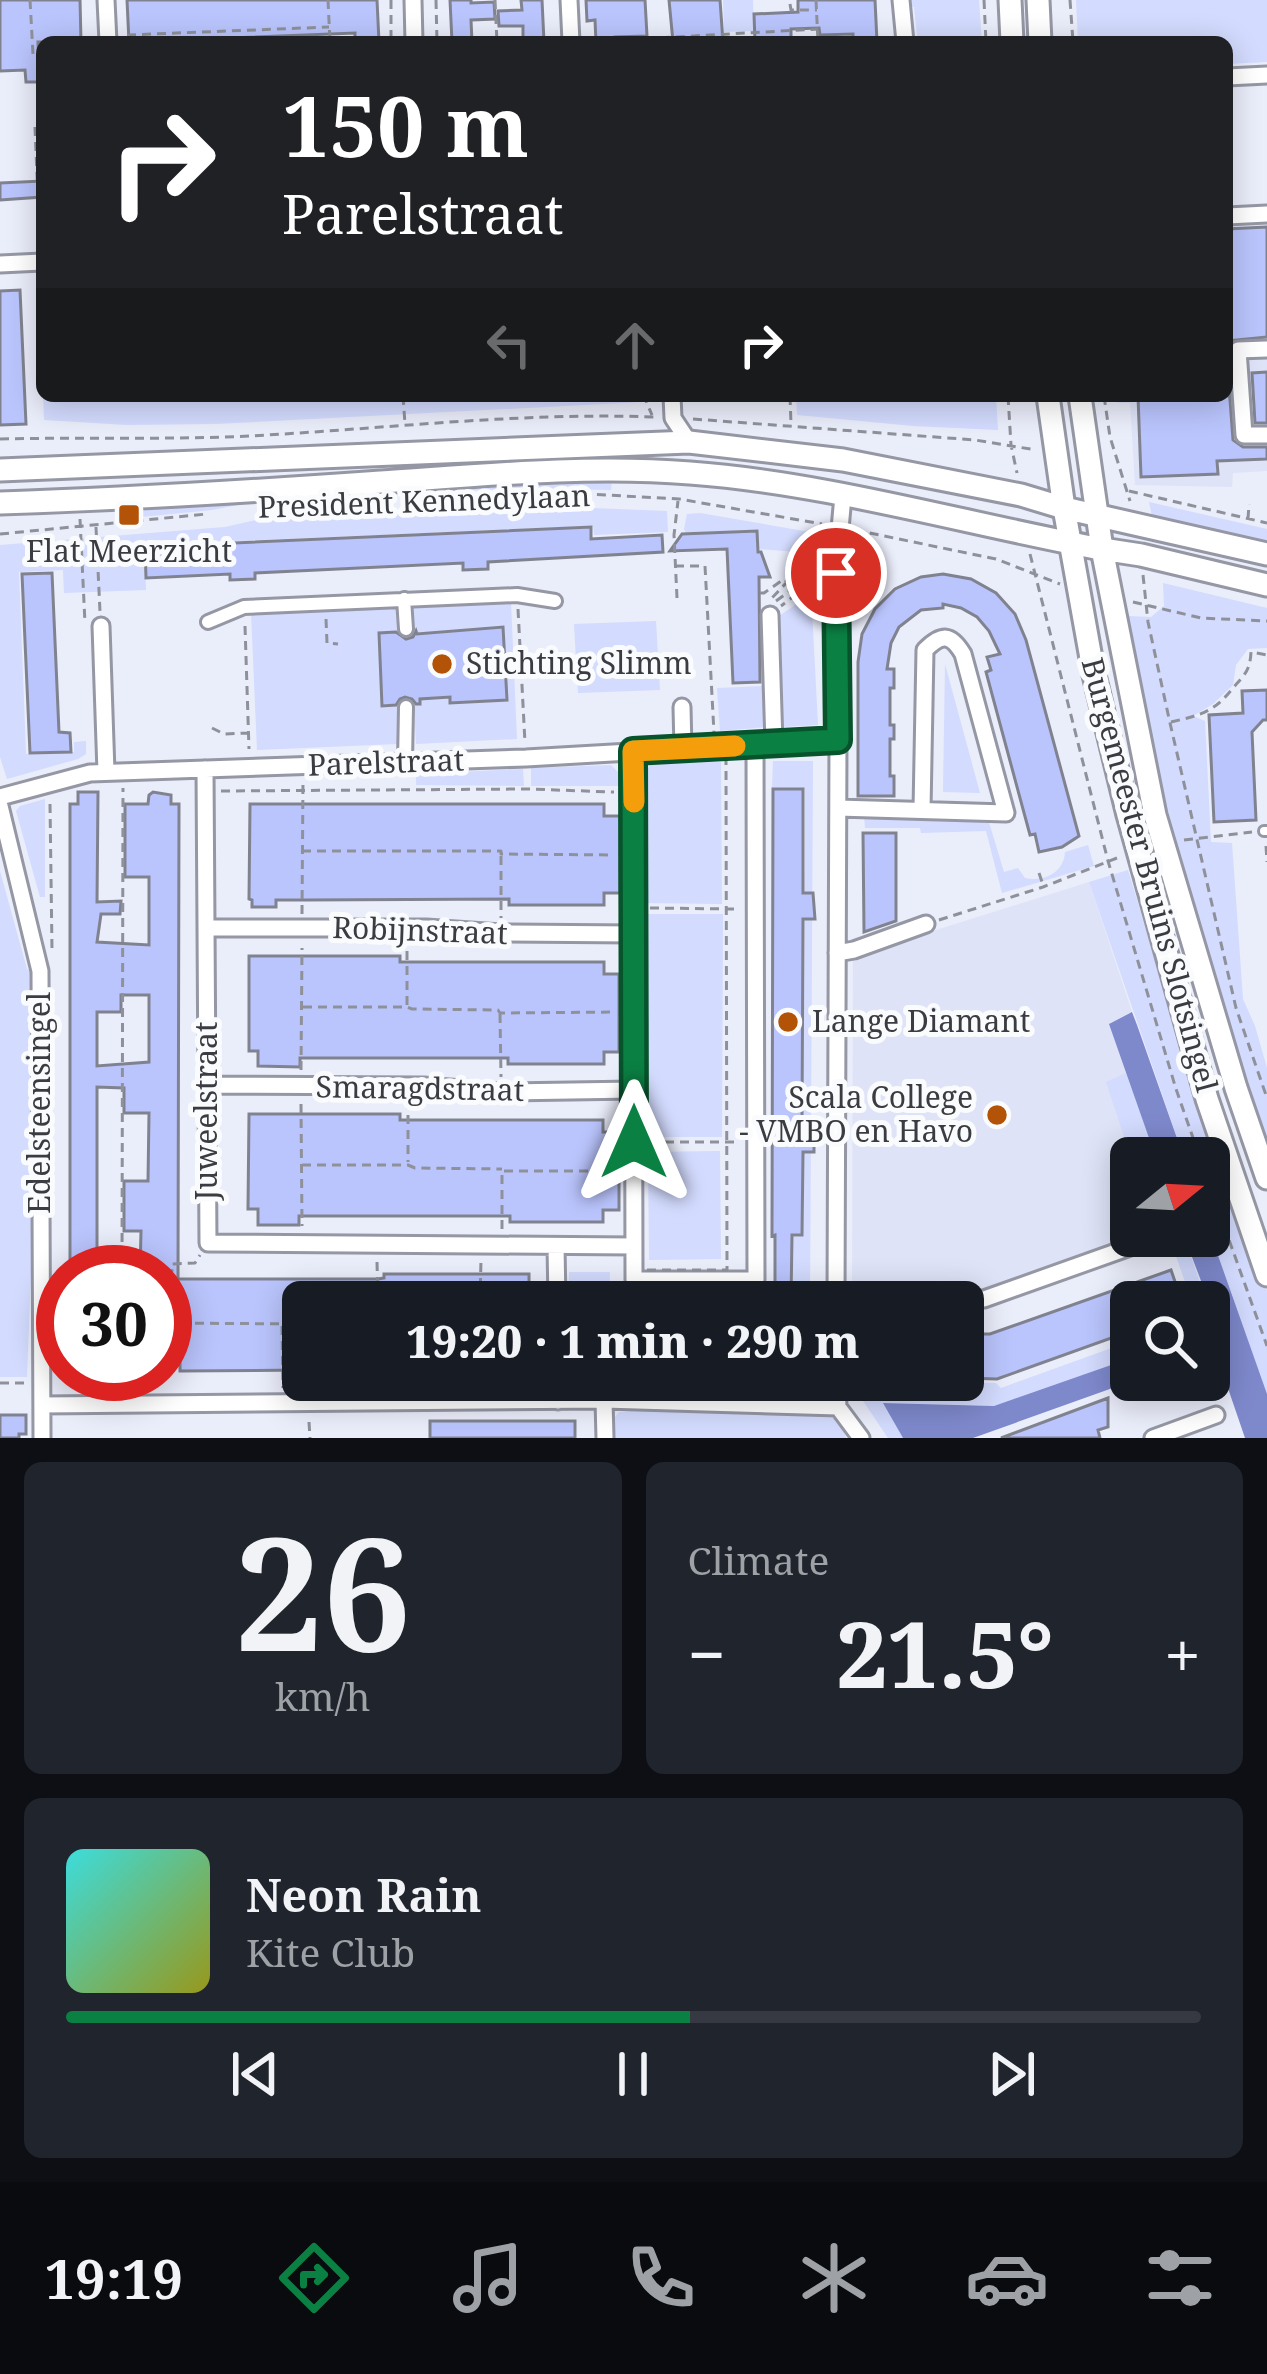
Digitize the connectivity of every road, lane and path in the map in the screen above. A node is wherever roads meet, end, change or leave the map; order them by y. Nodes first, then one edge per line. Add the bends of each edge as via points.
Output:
1 (31, 0) edge
2 (106, 0) edge
3 (328, 0) edge
4 (391, 0) edge
5 (412, 0) edge
6 (436, 0) edge
7 (495, 0) edge
8 (569, 0) edge
9 (816, 0) edge
10 (902, 0) edge
11 (984, 0) edge
12 (1010, 0) edge
13 (1038, 0) edge
14 (1070, 0) edge
15 (790, 4) dead end
16 (817, 10) junction
17 (329, 27) junction
18 (818, 29) junction
19 (108, 36) edge
20 (163, 36) edge
21 (330, 36) edge
22 (392, 36) edge
23 (414, 36) edge
24 (437, 36) edge
25 (497, 36) edge
26 (573, 36) edge
27 (687, 36) edge
28 (818, 36) edge
29 (905, 36) edge
30 (986, 36) edge
31 (1012, 36) edge
32 (1040, 36) edge
33 (1072, 36) edge
34 (33, 54) dead end
35 (1267, 75) edge
36 (1233, 77) edge
37 (35, 127) dead end
38 (36, 146) edge
39 (1267, 214) edge
40 (1233, 216) edge
41 (36, 262) edge
42 (0, 264) edge
43 (1267, 349) edge
44 (403, 402) edge
45 (646, 402) edge
46 (672, 402) edge
47 (790, 402) edge
48 (1008, 402) edge
49 (1049, 402) edge
50 (1081, 402) edge
51 (1105, 402) edge
52 (673, 418) junction
53 (791, 424) junction
54 (405, 425) junction
55 (1267, 434) edge
56 (0, 439) edge
57 (689, 442) junction
58 (1011, 445) junction
59 (1054, 455) junction
60 (0, 470) edge
61 (1119, 470) dead end
62 (1129, 491) dead end
63 (538, 492) dead end
64 (843, 496) junction
65 (679, 499) junction
66 (0, 503) edge
67 (1249, 504) dead end
68 (1064, 508) junction
69 (222, 513) dead end
70 (1096, 516) junction
71 (80, 517) dead end
72 (1248, 519) junction
73 (1267, 523) edge
74 (96, 526) junction
75 (838, 527) junction
76 (80, 528) junction
77 (0, 534) edge
78 (1069, 543) junction
79 (1102, 549) junction
80 (1267, 554) edge
81 (676, 566) junction
82 (1033, 574) junction
83 (1267, 585) edge
84 (1079, 592) junction
85 (760, 593) dead end
86 (518, 595) junction
87 (677, 598) dead end
88 (1111, 598) junction
89 (404, 599) junction
90 (555, 601) dead end
91 (325, 603) junction
92 (1147, 605) junction
93 (244, 607) junction
94 (770, 615) joint
95 (1267, 621) edge
96 (208, 622) dead end
97 (101, 626) junction
98 (406, 629) dead end
99 (338, 644) dead end
100 (1267, 655) edge
101 (406, 707) dead end
102 (682, 707) dead end
103 (1170, 723) junction
104 (212, 728) dead end
105 (249, 733) junction
106 (838, 740) junction
107 (774, 744) junction
108 (755, 745) junction
109 (715, 747) junction
110 (683, 748) junction
111 (633, 751) junction
112 (526, 758) junction
113 (406, 762) junction
114 (302, 766) junction
115 (250, 767) junction
116 (205, 769) junction
117 (114, 773) junction
118 (50, 784) junction
119 (205, 790) junction
120 (303, 791) junction
121 (634, 792) junction
122 (0, 797) edge
123 (0, 806) edge
124 (838, 808) junction
125 (922, 810) junction
126 (1266, 831) edge
127 (1198, 837) junction
128 (1165, 844) junction
129 (302, 851) junction
130 (1138, 851) junction
131 (501, 854) junction
132 (634, 855) junction
133 (1108, 861) junction
134 (1267, 862) edge
135 (1039, 873) dead end
136 (1043, 887) junction
137 (636, 908) junction
138 (727, 909) junction
139 (756, 909) junction
140 (926, 924) joint
141 (206, 928) junction
142 (302, 928) junction
143 (407, 928) junction
144 (501, 933) junction
145 (634, 934) junction
146 (837, 953) junction
147 (40, 971) junction
148 (407, 1006) junction
149 (302, 1007) junction
150 (634, 1012) junction
151 (500, 1013) junction
152 (207, 1085) junction
153 (301, 1086) junction
154 (408, 1086) junction
155 (634, 1090) junction
156 (501, 1092) junction
157 (1267, 1098) edge
158 (1193, 1137) edge
159 (636, 1142) junction
160 (727, 1142) junction
161 (756, 1142) junction
162 (302, 1165) junction
163 (408, 1165) junction
164 (502, 1171) junction
165 (634, 1172) junction
166 (1267, 1178) edge
167 (1230, 1243) edge
168 (208, 1244) junction
169 (40, 1245) edge
170 (122, 1245) edge
171 (302, 1245) junction
172 (376, 1245) junction
173 (481, 1245) junction
174 (502, 1246) junction
175 (556, 1246) junction
176 (634, 1246) junction
177 (1110, 1254) edge
178 (192, 1263) edge
179 (1267, 1275) edge
180 (377, 1281) edge
181 (480, 1281) edge
182 (557, 1281) edge
183 (836, 1281) edge
184 (984, 1299) edge
185 (192, 1323) edge
186 (282, 1324) edge
187 (1267, 1346) edge
188 (0, 1383) edge
189 (36, 1383) edge
190 (42, 1401) edge
191 (558, 1401) edge
192 (604, 1401) edge
193 (637, 1401) edge
194 (838, 1401) edge
195 (283, 1403) joint
196 (42, 1405) junction
197 (838, 1407) junction
198 (1216, 1415) dead end
199 (42, 1438) edge
200 (605, 1438) edge
201 (861, 1438) edge
202 (1153, 1438) edge

1 - 34 path
2 - 19 street
3 - 17 path
4 - 22 path
5 - 23 street
6 - 24 path
7 - 25 path
8 - 26 street
9 - 16 path
10 - 29 street
11 - 30 path
12 - 31 main road
13 - 32 main road
14 - 33 path
15 - 16 path
16 - 18 path
17 - 20 path
17 - 21 path
18 - 27 path
18 - 28 path
35 - 36 street
37 - 38 path
39 - 40 street
41 - 42 street
43 - 55 street via 1238,350 1244,435
44 - 54 path
45 - 54 path via 653,417
46 - 52 street
47 - 53 path
48 - 58 path
49 - 59 main road, Burgemeester Bruins Slotsingel
50 - 70 main road, Burgemeester Bruins Slotsingel
51 - 61 path
52 - 53 path
52 - 57 street
53 - 58 path
54 - 56 path via 171,440
57 - 60 main road, President Kennedylaan
57 - 68 main road, President Kennedylaan via 843,460
58 - 59 path
59 - 68 main road, Burgemeester Bruins Slotsingel
62 - 72 path
63 - 65 path, President Kennedylaan
64 - 66 main road, President Kennedylaan via 618,470
64 - 75 street
64 - 78 main road, President Kennedylaan
65 - 75 path, President Kennedylaan
65 - 81 path
67 - 72 path
68 - 70 main road, President Kennedylaan
68 - 78 main road, Burgemeester Bruins Slotsingel
69 - 74 path, President Kennedylaan
70 - 79 main road, Burgemeester Bruins Slotsingel
70 - 80 main road, President Kennedylaan
71 - 76 path
72 - 73 path
74 - 76 path, President Kennedylaan
74 - 97 path
75 - 82 path, President Kennedylaan
75 - 106 street
76 - 77 path, President Kennedylaan
76 - 97 path via 85,626
78 - 79 main road, President Kennedylaan
78 - 84 main road, Burgemeester Bruins Slotsingel
79 - 83 main road, President Kennedylaan
79 - 88 main road, Burgemeester Bruins Slotsingel
81 - 87 path
81 - 109 path via 705,566
82 - 84 path, President Kennedylaan
82 - 133 path, Burgemeester Bruins Slotsingel
84 - 130 main road, Burgemeester Bruins Slotsingel
85 - 94 path via 784,579 771,605 794,588 798,593
86 - 89 street
86 - 90 street
86 - 112 path
88 - 92 path
88 - 128 main road, Burgemeester Bruins Slotsingel
89 - 91 street
89 - 98 street
91 - 93 street
91 - 99 path via 327,643
92 - 95 path
92 - 103 path, Burgemeester Bruins Slotsingel
93 - 96 street
93 - 105 path
94 - 107 street
97 - 117 street
100 - 103 path via 1251,652 1250,670 1221,704
101 - 113 street
102 - 110 street
103 - 127 path, Burgemeester Bruins Slotsingel
104 - 105 path
105 - 115 path
106 - 107 street, Parelstraat
106 - 124 street
107 - 108 street, Parelstraat
108 - 109 street, Parelstraat
108 - 139 street
109 - 110 street, Parelstraat
110 - 111 street, Parelstraat
111 - 112 street, Parelstraat
111 - 121 street
112 - 113 street, Parelstraat
113 - 114 street, Parelstraat
114 - 115 street, Parelstraat
114 - 120 path
115 - 116 street, Parelstraat
116 - 117 street, Parelstraat
116 - 119 street, Juweelstraat
117 - 118 street, Parelstraat
117 - 170 path
118 - 122 street, Parelstraat
118 - 147 path via 53,967
119 - 120 path
119 - 141 street, Juweelstraat
120 - 121 path
120 - 129 path
121 - 132 street
123 - 147 street, Edelsteensingel
124 - 125 street
124 - 146 street
125 - 125 street via 925,650 946,638 963,654 1006,813
126 - 127 path
126 - 134 path
127 - 128 path
127 - 157 path, Burgemeester Bruins Slotsingel via 1236,1008
128 - 166 main road, Burgemeester Bruins Slotsingel
129 - 131 path
129 - 142 path
130 - 133 path
130 - 179 main road, Burgemeester Bruins Slotsingel via 1207,1100
131 - 132 path
131 - 144 path
132 - 137 street
133 - 136 path
133 - 158 path, Burgemeester Bruins Slotsingel
135 - 136 path
136 - 140 path
137 - 138 path
137 - 138 path via 640,760 727,756
137 - 145 street
137 - 159 path
138 - 139 path
138 - 160 path
139 - 161 street
140 - 146 street
141 - 142 street, Robijnstraat
141 - 152 street, Juweelstraat
142 - 143 street, Robijnstraat
142 - 149 path
143 - 144 street, Robijnstraat
143 - 148 path
144 - 145 street, Robijnstraat
145 - 150 street
146 - 183 street
147 - 169 street, Edelsteensingel
148 - 149 path
148 - 151 path
149 - 153 path
150 - 151 path
150 - 155 street
151 - 156 path
152 - 153 street, Smaragdstraat
152 - 168 street, Juweelstraat
153 - 154 street, Smaragdstraat
153 - 162 path
154 - 156 street, Smaragdstraat
154 - 163 path
155 - 156 street, Smaragdstraat
155 - 159 street
159 - 160 path
159 - 160 path via 638,1270 727,1270
159 - 165 street
160 - 161 path
161 - 176 street via 756,1280 634,1280
162 - 163 path
162 - 171 path
163 - 164 path
164 - 165 path
164 - 174 path
165 - 176 street
167 - 187 path
168 - 171 street, Juweelstraat
168 - 178 path
171 - 172 street, Juweelstraat
172 - 173 street, Juweelstraat
172 - 180 path
173 - 174 street, Juweelstraat
173 - 181 path
174 - 175 street, Juweelstraat
175 - 176 street, Juweelstraat
175 - 182 street
177 - 184 street
185 - 186 path
188 - 189 path
190 - 196 street, Edelsteensingel
191 - 195 street
192 - 200 street
193 - 197 street
194 - 197 street
195 - 196 street
196 - 199 street, Edelsteensingel
197 - 201 street
198 - 202 street

